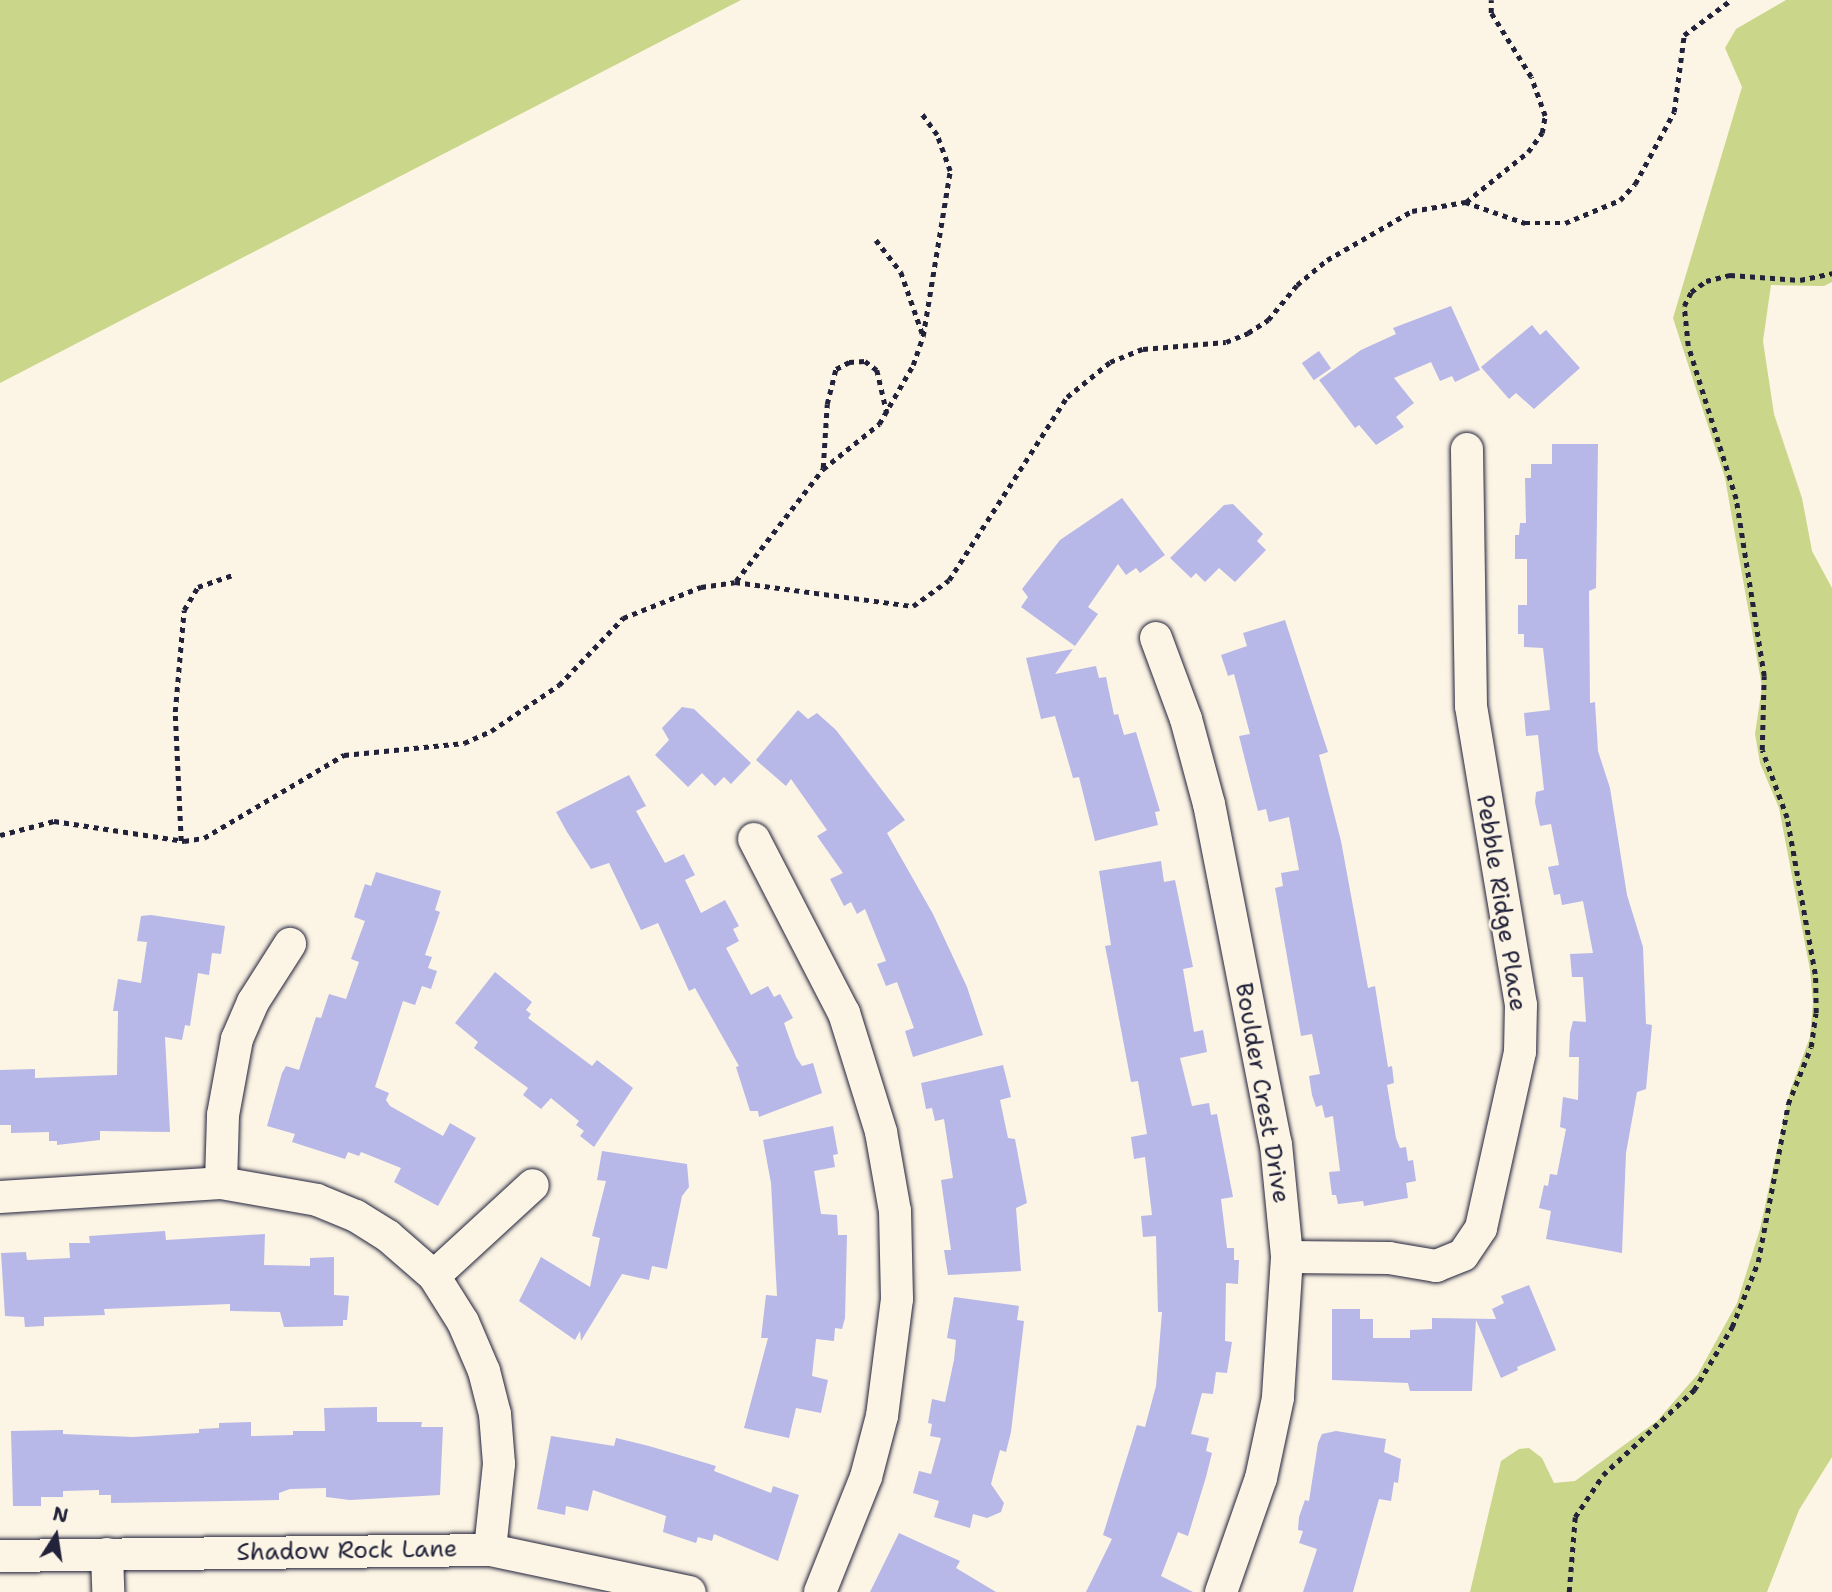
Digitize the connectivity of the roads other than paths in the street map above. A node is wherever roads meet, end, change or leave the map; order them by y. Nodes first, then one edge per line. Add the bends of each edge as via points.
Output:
1 (1467, 449) dead end
2 (1156, 638) dead end
3 (754, 839) dead end
4 (290, 944) dead end
5 (221, 1182) junction
6 (533, 1185) dead end
7 (0, 1197) edge
8 (1287, 1257) junction
9 (434, 1276) junction
10 (490, 1550) junction
11 (107, 1555) junction
12 (0, 1556) edge
13 (108, 1592) edge
14 (690, 1592) edge
15 (820, 1592) edge
16 (1221, 1592) edge

1 - 8 street, Pebble Ridge Place via 1471,706 1521,1005 1520,1052 1481,1228 1463,1255 1436,1266 1389,1258
2 - 8 street, Boulder Crest Drive via 1186,719 1209,804 1276,1144
3 - 15 street via 845,1013 881,1132 895,1211 897,1299 882,1416 866,1477
4 - 5 street via 253,1002 237,1040 223,1115
5 - 7 street
5 - 9 street via 270,1188 356,1216
6 - 9 street
8 - 16 street, Boulder Crest Drive via 1278,1398 1261,1478
9 - 10 street via 463,1322 495,1414 499,1464
10 - 11 street, Shadow Rock Lane
10 - 14 street, Shadow Rock Lane
11 - 12 street, Shadow Rock Lane
11 - 13 street

